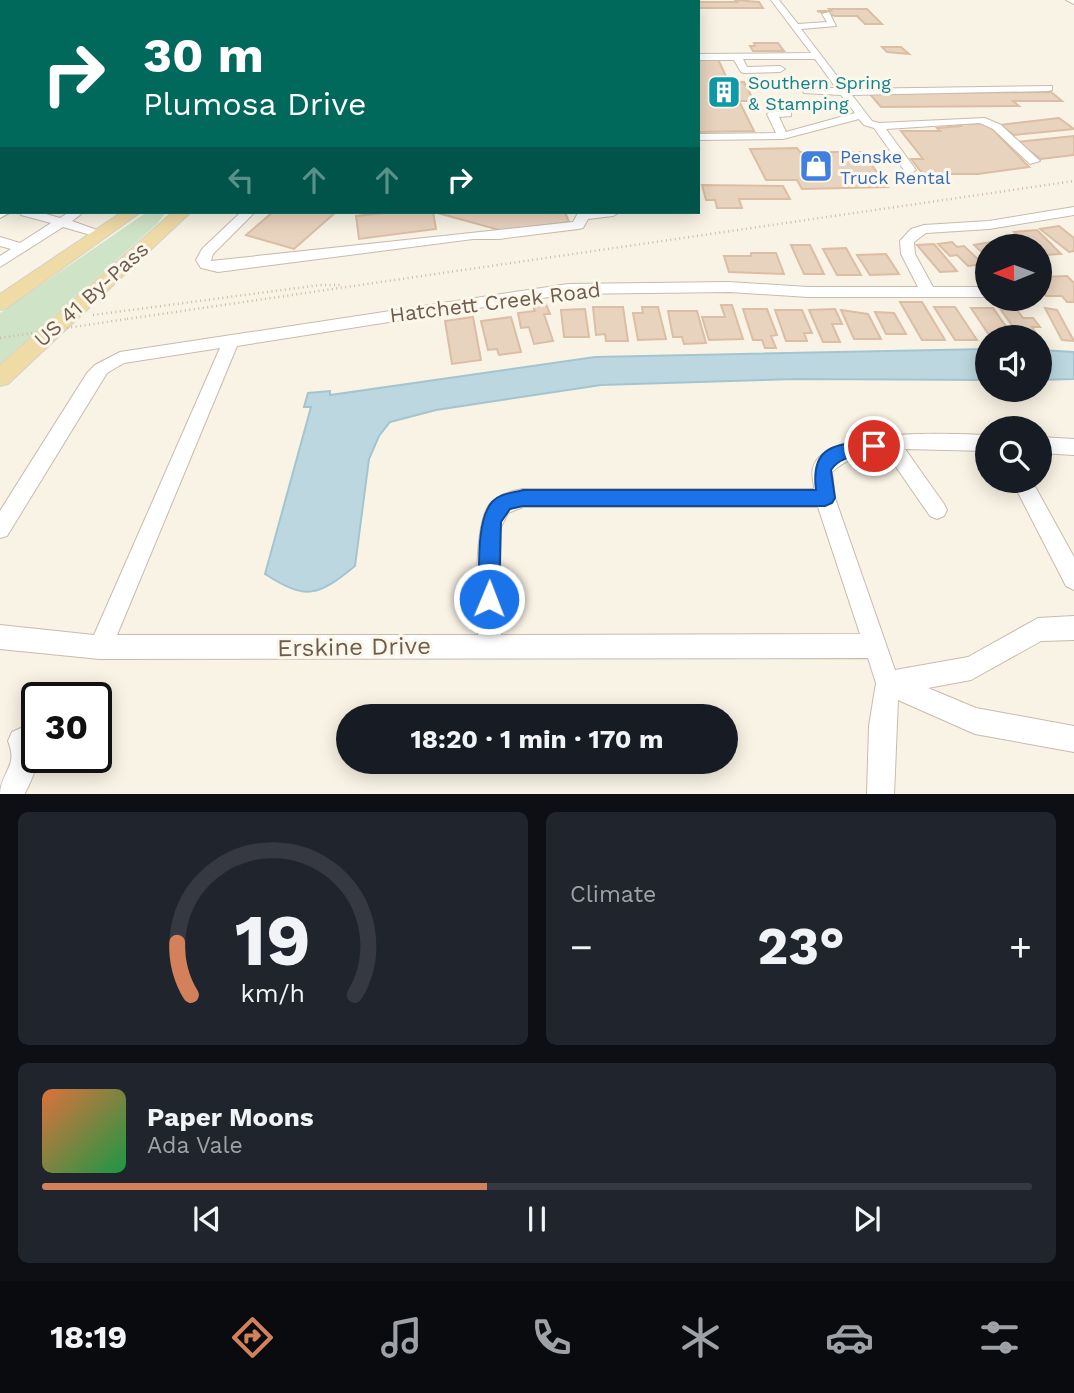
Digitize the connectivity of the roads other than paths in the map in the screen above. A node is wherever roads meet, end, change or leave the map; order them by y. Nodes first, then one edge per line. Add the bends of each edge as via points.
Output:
1 (775, 0) edge
2 (817, 4) dead end
3 (795, 27) junction
4 (737, 56) junction
5 (817, 56) junction
6 (700, 57) edge
7 (780, 69) dead end
8 (1048, 88) dead end
9 (808, 91) dead end
10 (842, 91) junction
11 (787, 114) dead end
12 (862, 118) junction
13 (878, 126) junction
14 (783, 136) junction
15 (700, 137) edge
16 (1034, 161) dead end
17 (910, 170) dead end
18 (1074, 211) edge
19 (33, 214) edge
20 (75, 214) edge
21 (130, 214) edge
22 (181, 214) edge
23 (246, 214) edge
24 (598, 214) edge
25 (62, 222) junction
26 (101, 234) junction
27 (0, 241) edge
28 (22, 248) junction
29 (0, 262) edge
30 (928, 292) junction
31 (975, 292) edge
32 (0, 303) edge
33 (45, 335) junction
34 (232, 339) junction
35 (0, 378) edge
36 (0, 393) edge
37 (890, 443) junction
38 (975, 443) edge
39 (1052, 446) edge
40 (1074, 447) edge
41 (1028, 493) edge
42 (825, 498) junction
43 (937, 510) dead end
44 (0, 529) edge
45 (1074, 579) edge
46 (1074, 628) edge
47 (0, 637) edge
48 (489, 645) junction
49 (877, 646) junction
50 (100, 647) junction
51 (888, 683) junction
52 (1074, 739) edge
53 (21, 770) edge
54 (10, 794) edge
55 (880, 794) edge

1 - 3 street
2 - 3 street via 832,24
3 - 5 street
4 - 5 street
4 - 6 street
4 - 7 street via 744,70
5 - 10 street
8 - 10 street
9 - 10 street
10 - 12 street
11 - 14 street via 772,114
12 - 13 street
12 - 14 street
13 - 16 street via 981,120 998,127
13 - 17 street
14 - 15 street
18 - 30 street via 916,232 906,249
19 - 25 street
20 - 25 street
21 - 26 main road, US 41 By-Pass
22 - 33 main road, US 41 By-Pass
23 - 24 street via 207,252 206,265 473,235 499,236 578,225 583,216
25 - 26 street
25 - 28 street
26 - 32 main road, US 41 By-Pass
27 - 28 street
28 - 29 street
30 - 31 street, Hatchett Creek Road
30 - 34 street, Hatchett Creek Road via 588,288
33 - 35 main road, US 41 By-Pass
33 - 36 main road
34 - 44 street, Hatchett Creek Road via 120,358 101,369
34 - 50 street
37 - 38 street
37 - 42 street via 840,452 828,459 822,468
37 - 43 street
39 - 40 street
41 - 45 street
42 - 48 street via 523,498 505,502 491,521
42 - 49 street
46 - 51 street via 1038,630 971,667
47 - 50 street, Erskine Drive
48 - 49 street, Erskine Drive
48 - 50 street, Erskine Drive
49 - 51 street
51 - 52 street via 975,721
51 - 55 street
53 - 54 street

